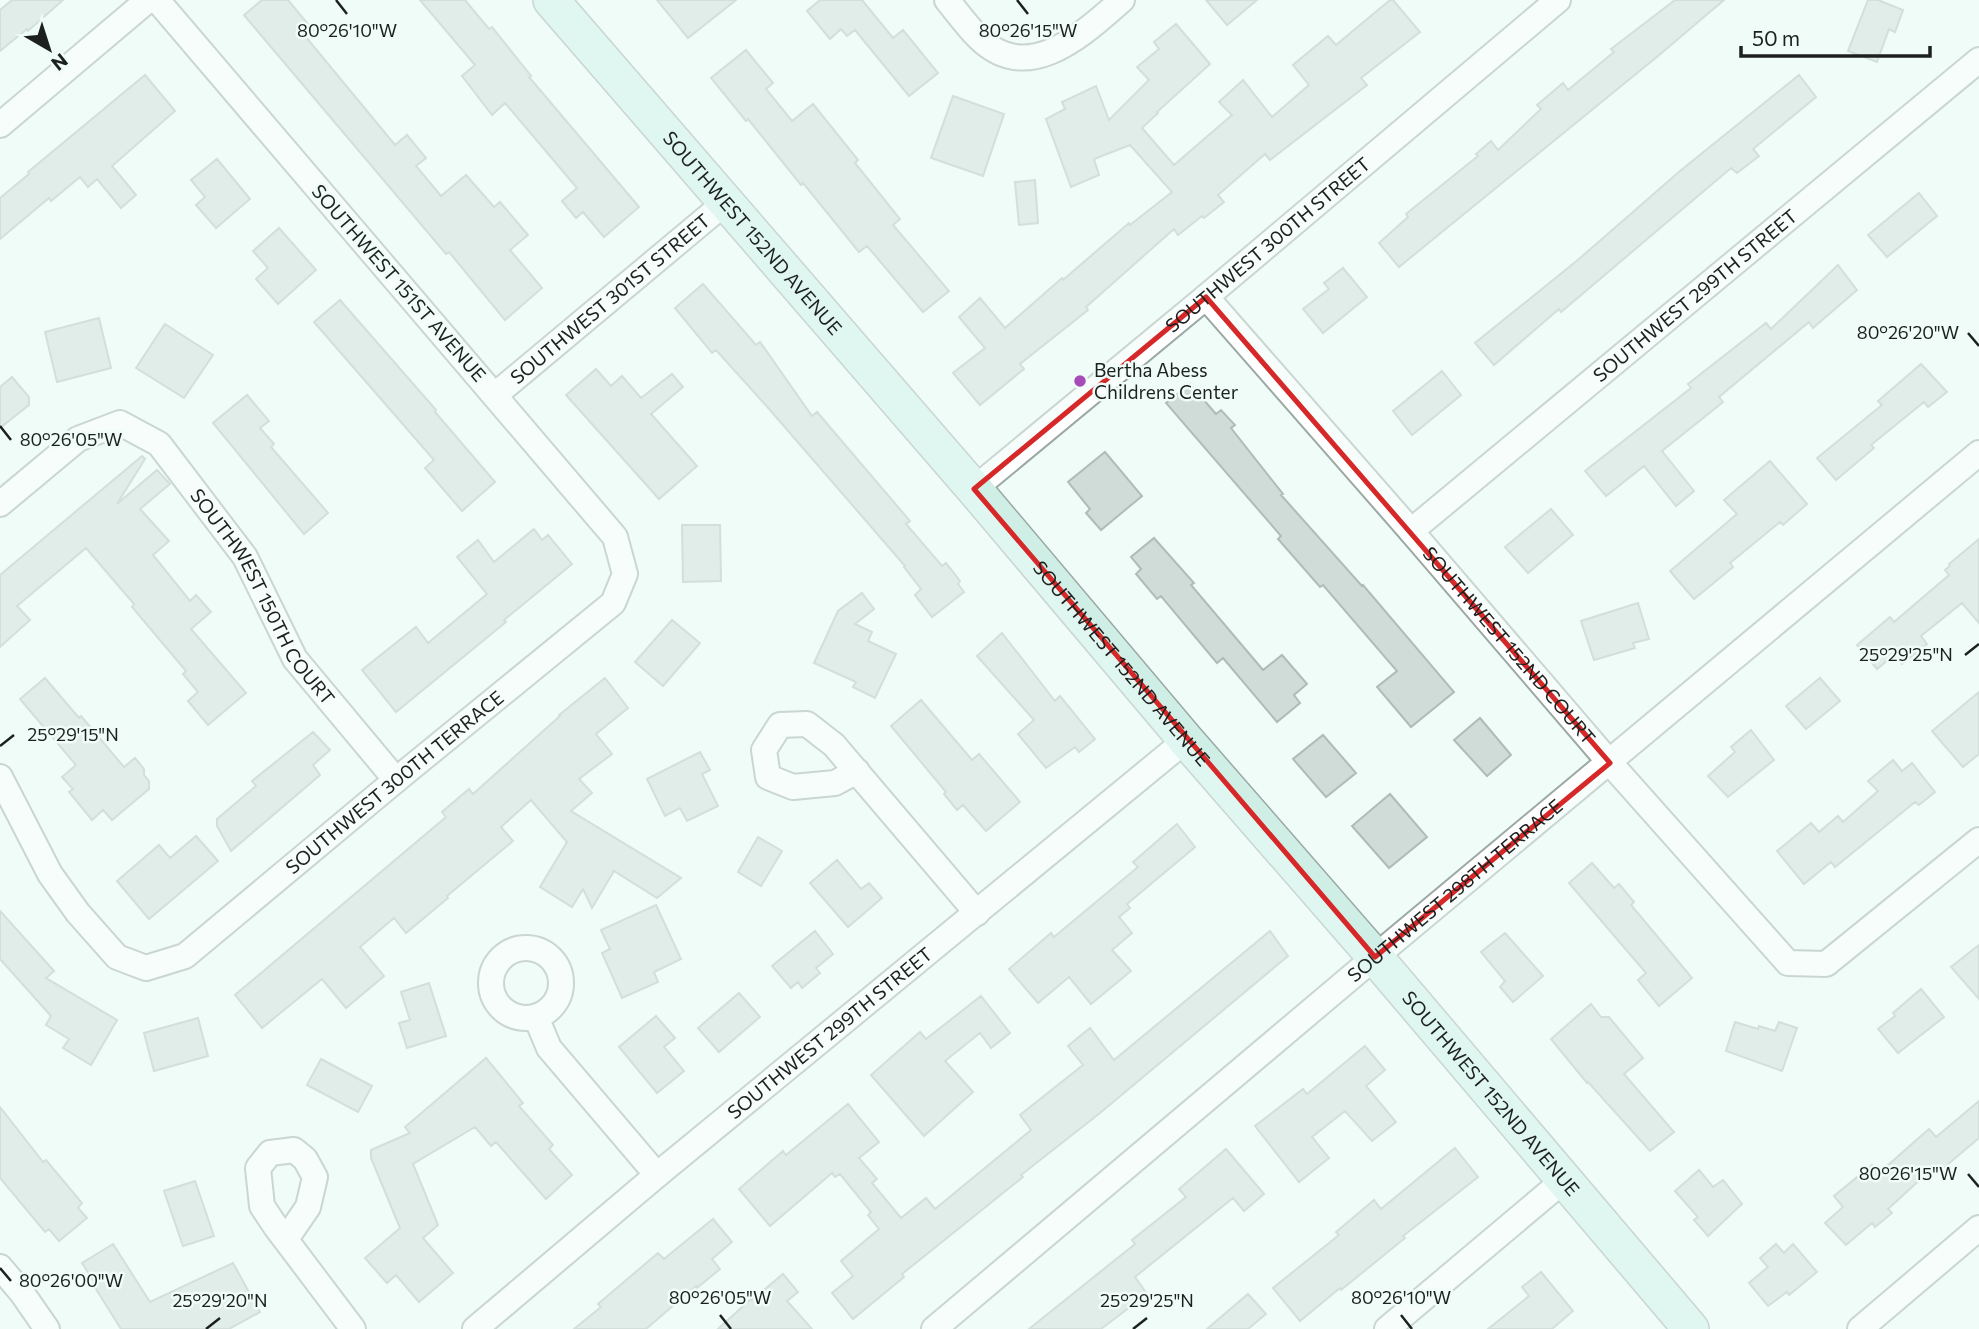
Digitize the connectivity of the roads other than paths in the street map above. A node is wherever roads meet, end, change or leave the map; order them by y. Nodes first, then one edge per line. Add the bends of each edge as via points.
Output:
1 (148, 0) edge
2 (157, 0) edge
3 (947, 0) edge
4 (1122, 0) edge
5 (1558, 0) edge
6 (556, 2) edge
7 (1979, 60) edge
8 (0, 125) edge
9 (726, 202) junction
10 (1206, 297) junction
11 (495, 395) junction
12 (1979, 453) edge
13 (974, 489) junction
14 (0, 504) edge
15 (1411, 531) junction
16 (625, 574) joint
17 (1186, 740) junction
18 (1610, 763) junction
19 (858, 771) dead end
20 (0, 776) edge
21 (396, 780) junction
22 (1979, 840) edge
23 (977, 913) junction
24 (1375, 957) junction
25 (536, 1017) dead end
26 (657, 1175) junction
27 (1564, 1180) junction
28 (1979, 1228) edge
29 (286, 1239) dead end
30 (0, 1268) edge
31 (47, 1329) edge
32 (353, 1329) edge
33 (475, 1329) edge
34 (934, 1329) edge
35 (1387, 1329) edge
36 (1691, 1329) edge
37 (1860, 1329) edge

1 - 8 street
2 - 11 street, SOUTHWEST 151ST AVENUE
3 - 4 street via 979,38 995,50 1023,57 1057,50
5 - 10 street, SOUTHWEST 300TH STREET
6 - 9 street, SOUTHWEST 152ND AVENUE
7 - 15 street, SOUTHWEST 299TH STREET
9 - 11 street, SOUTHWEST 301ST STREET
9 - 13 street, SOUTHWEST 152ND AVENUE
10 - 13 street, SOUTHWEST 300TH STREET
10 - 15 street, SOUTHWEST 152ND COURT
11 - 16 street, SOUTHWEST 151ST AVENUE via 615,537
12 - 18 street, SOUTHWEST 298TH TERRACE
13 - 17 street, SOUTHWEST 152ND AVENUE
14 - 21 street, SOUTHWEST 150TH COURT via 78,439 120,423 159,444 245,557 295,659
15 - 18 street, SOUTHWEST 152ND COURT
16 - 21 street, SOUTHWEST 300TH TERRACE via 613,603
17 - 23 street, SOUTHWEST 299TH STREET
17 - 24 street, SOUTHWEST 152ND AVENUE
18 - 22 street, SOUTHWEST 152ND COURT via 1788,962 1826,964
18 - 24 street, SOUTHWEST 298TH TERRACE
19 - 23 street
20 - 21 street, SOUTHWEST 300TH TERRACE via 50,874 78,913 117,957 146,968 186,956
23 - 26 street, SOUTHWEST 299TH STREET
24 - 27 street, SOUTHWEST 152ND AVENUE
24 - 34 street, SOUTHWEST 298TH TERRACE
25 - 26 street via 549,1048
26 - 33 street, SOUTHWEST 299TH STREET
27 - 35 street
27 - 36 street, SOUTHWEST 152ND AVENUE
28 - 37 street
29 - 32 street
30 - 31 street

